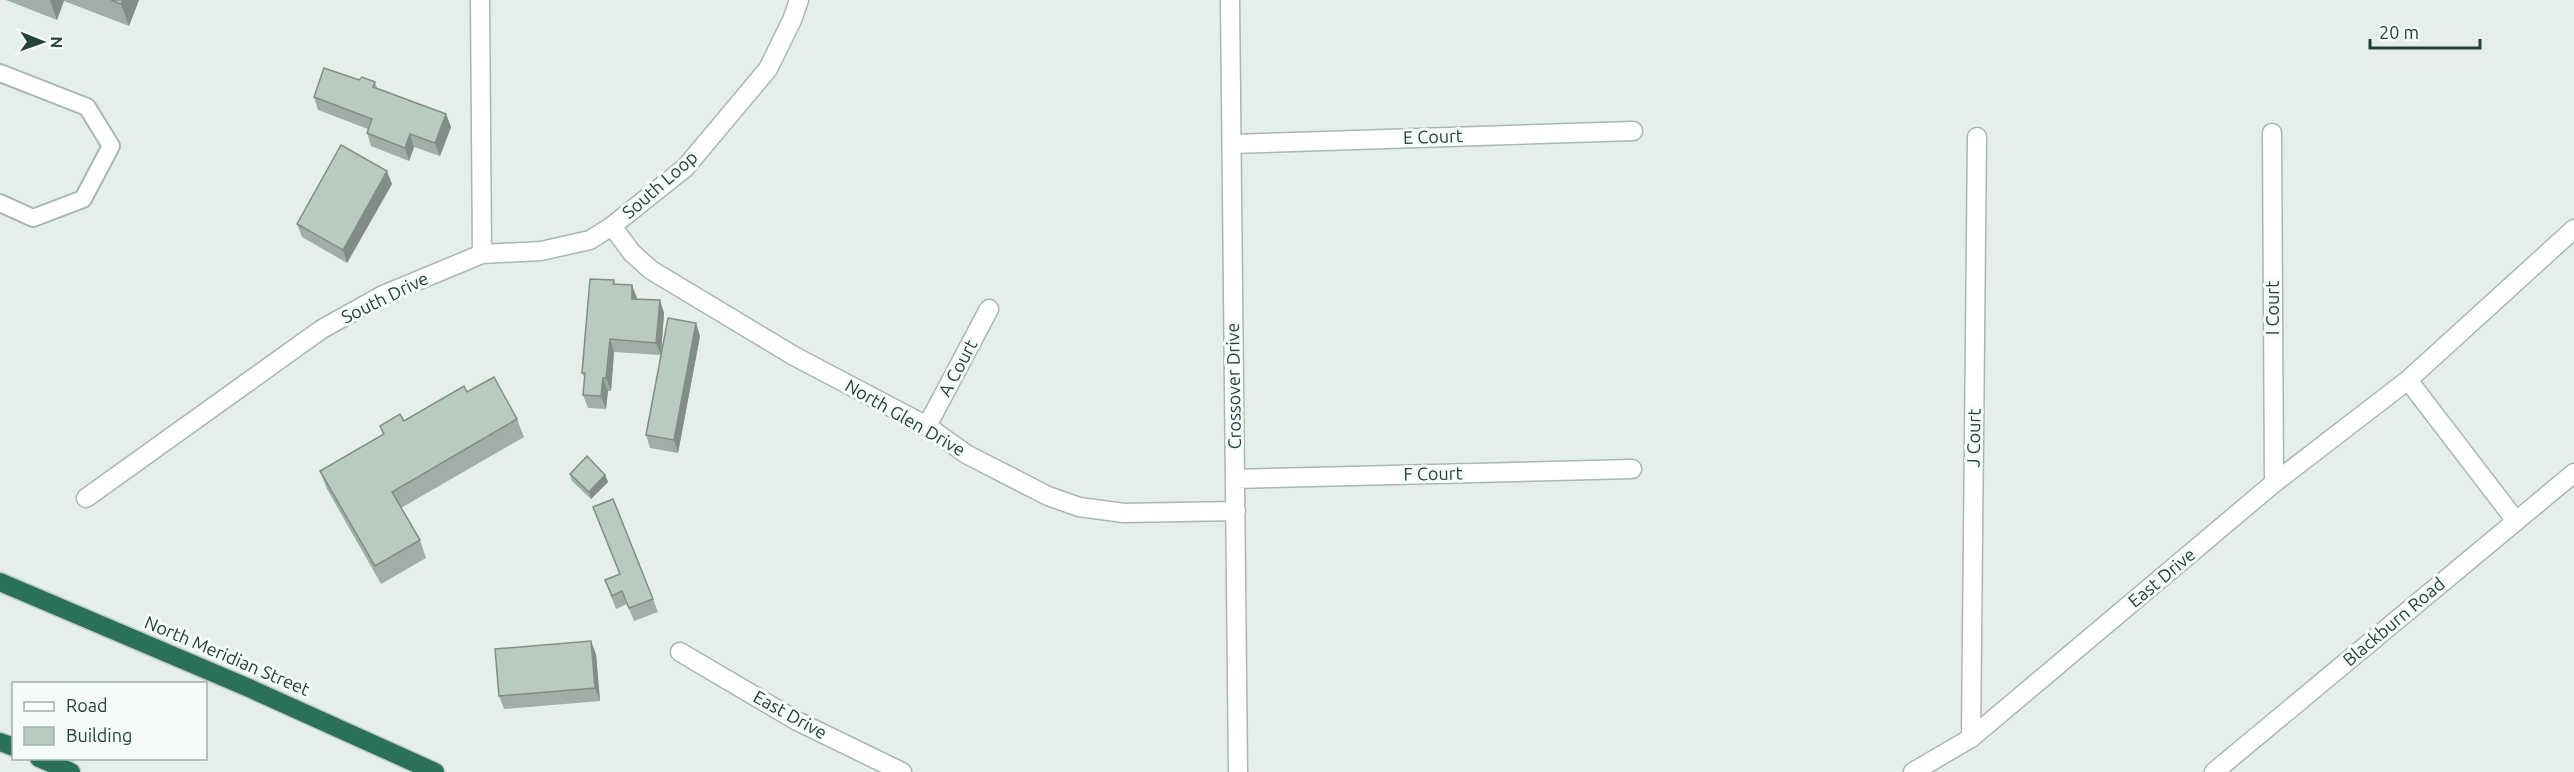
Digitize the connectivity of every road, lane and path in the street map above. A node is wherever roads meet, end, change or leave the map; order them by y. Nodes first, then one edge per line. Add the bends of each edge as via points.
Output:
1 (480, 0) edge
2 (799, 0) edge
3 (1230, 0) edge
4 (0, 73) edge
5 (1633, 131) dead end
6 (2272, 133) dead end
7 (1977, 137) dead end
8 (1232, 144) junction
9 (0, 203) edge
10 (612, 226) junction
11 (2574, 229) edge
12 (482, 255) junction
13 (989, 309) dead end
14 (2408, 380) junction
15 (927, 426) junction
16 (1632, 469) dead end
17 (2574, 473) edge
18 (1235, 479) junction
19 (2274, 483) junction
20 (86, 498) dead end
21 (1236, 511) junction
22 (2516, 521) junction
23 (0, 582) edge
24 (680, 652) dead end
25 (1971, 738) junction
26 (41, 760) edge
27 (71, 772) edge
28 (435, 772) edge
29 (902, 772) edge
30 (1238, 772) edge
31 (1914, 772) edge
32 (2214, 772) edge

1 - 12 street
2 - 10 street, South Loop via 768,69 685,168
3 - 8 street, Crossover Drive
4 - 9 lane via 87,107 111,146 83,199 33,218
5 - 8 street, E Court
6 - 19 street, I Court
7 - 25 street, J Court
8 - 18 street, Crossover Drive
10 - 12 street, South Loop via 590,240 541,251
10 - 15 street, North Glen Drive via 651,270 794,356
11 - 14 street, East Drive
12 - 20 street, South Drive via 383,295 322,329
13 - 15 street, A Court
14 - 19 street, East Drive
14 - 22 street
15 - 21 street, North Glen Drive via 966,454 1048,496 1079,507 1124,513
16 - 18 street, F Court
17 - 22 street, Blackburn Road
18 - 21 street, Crossover Drive
19 - 25 street, East Drive
21 - 30 street, Crossover Drive
22 - 32 street, Blackburn Road
23 - 28 highway, North Meridian Street
24 - 29 street, East Drive via 797,721
25 - 31 street, East Drive
26 - 27 highway

